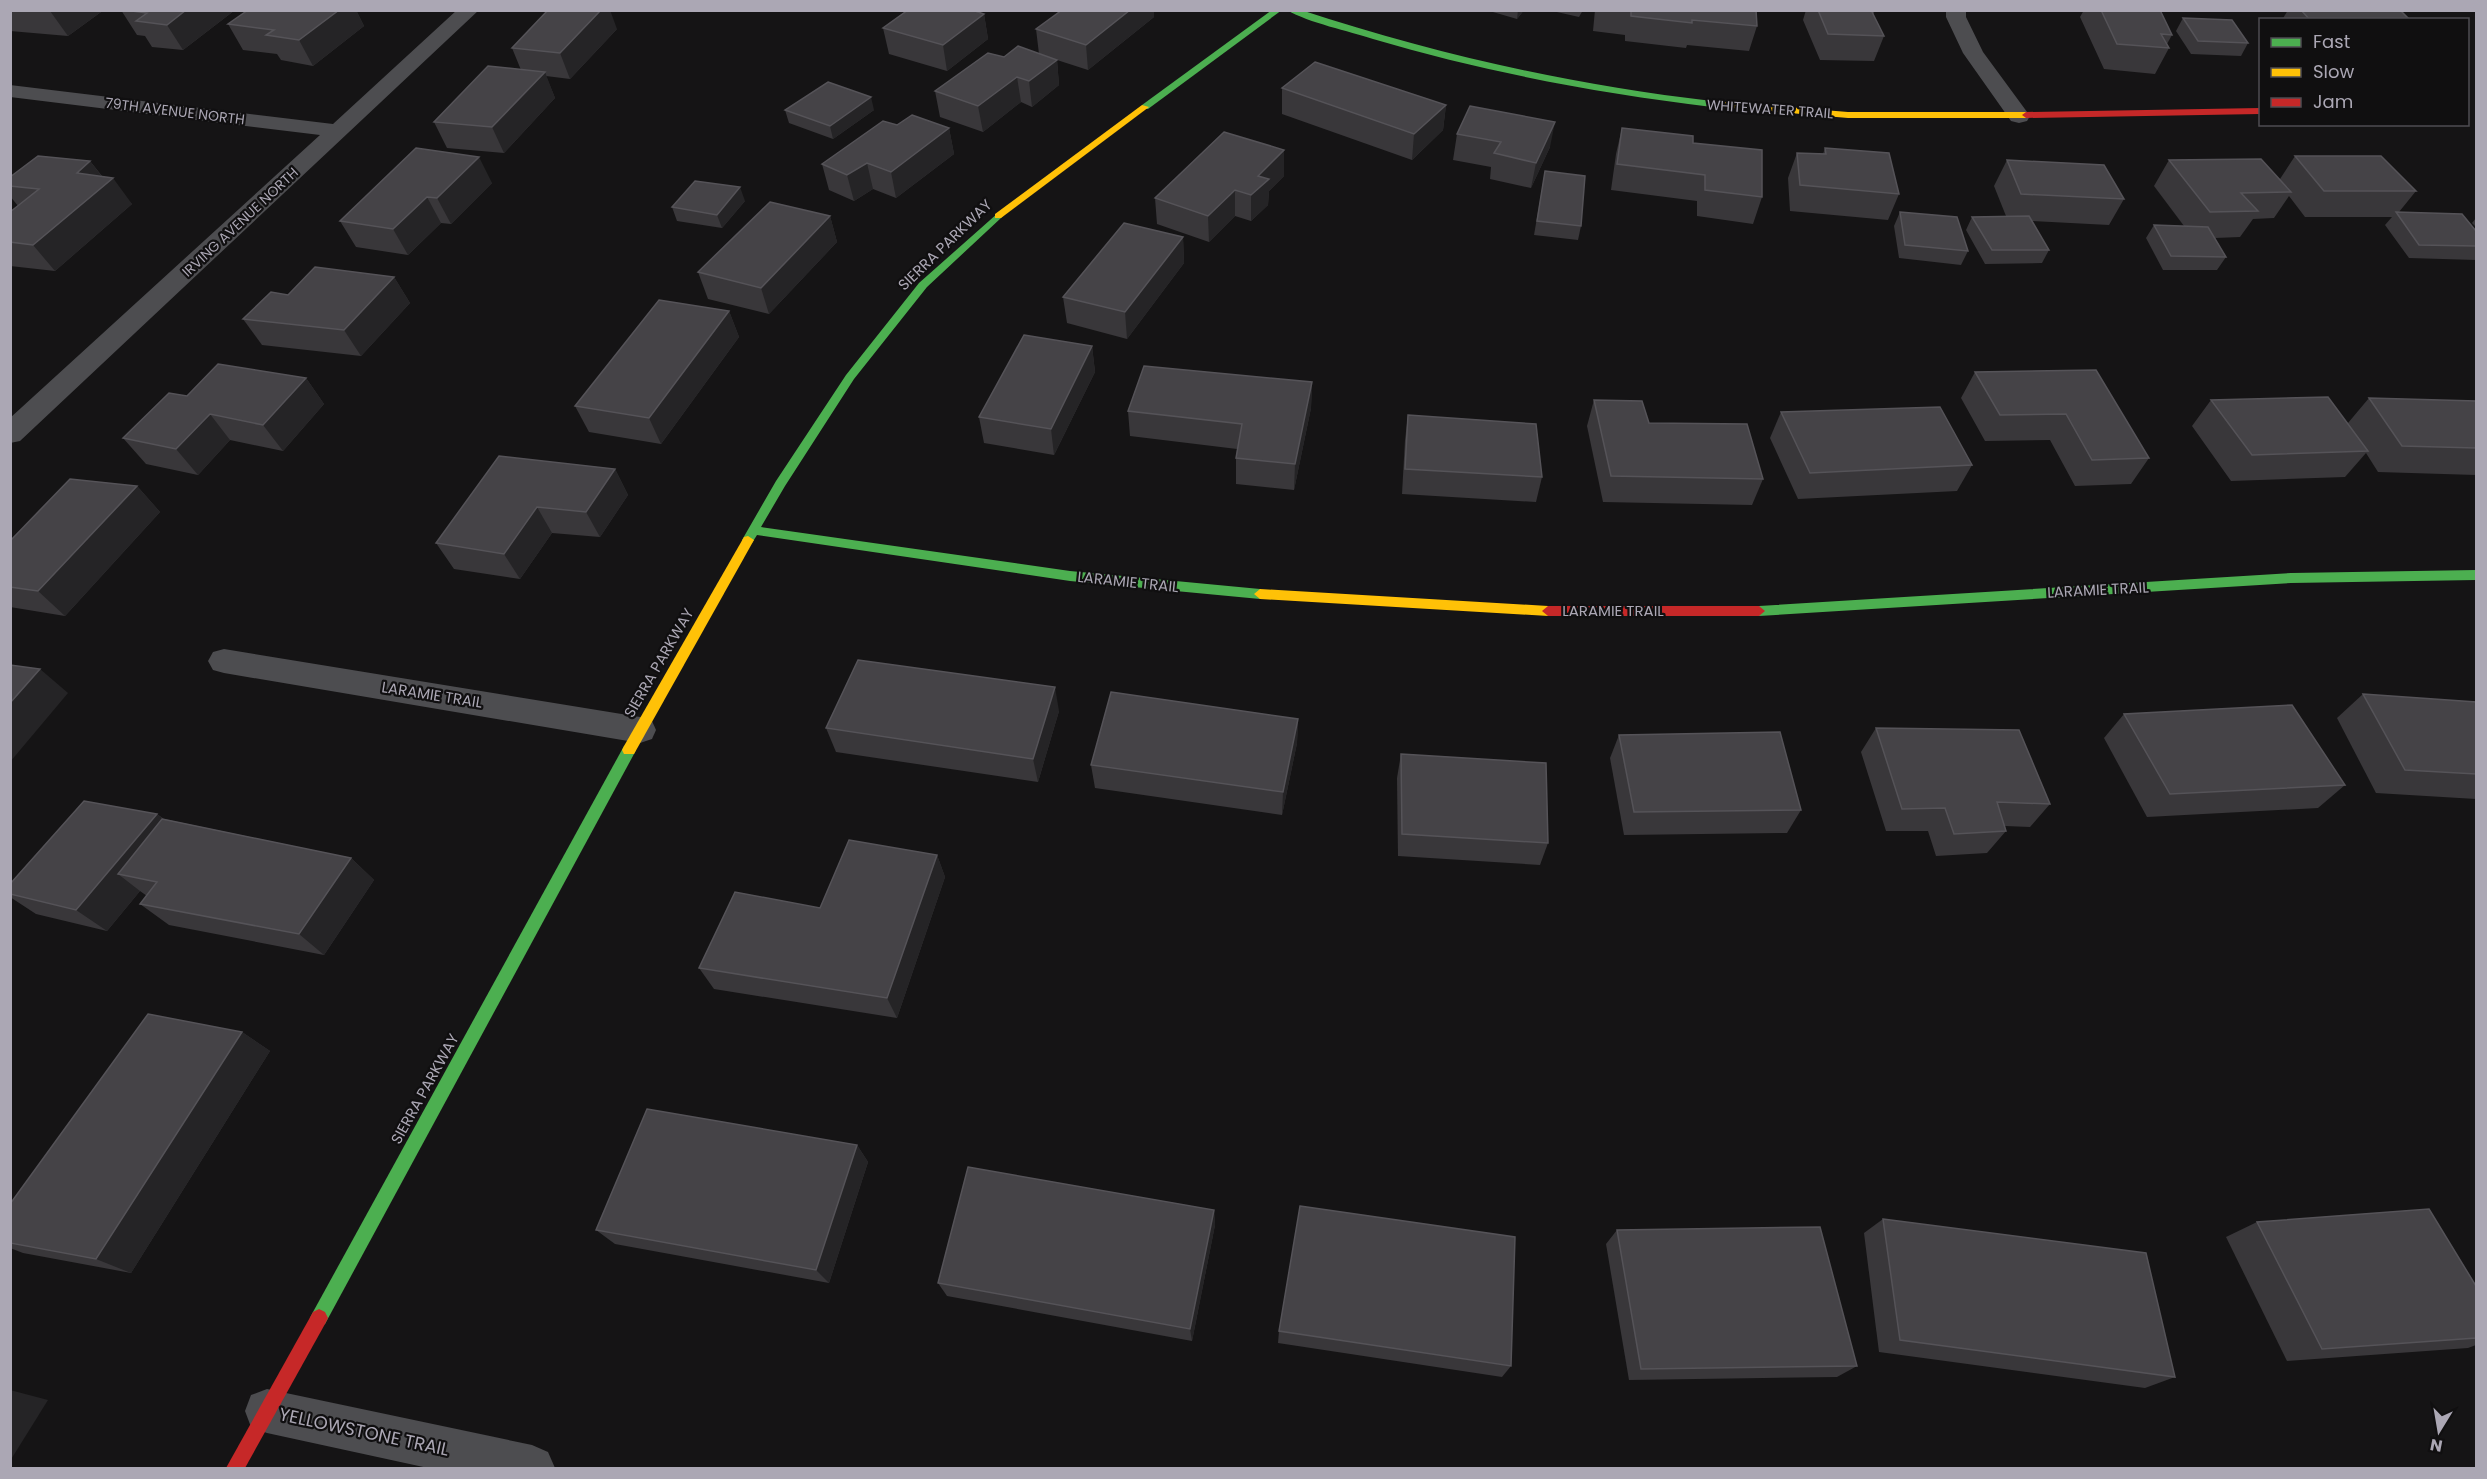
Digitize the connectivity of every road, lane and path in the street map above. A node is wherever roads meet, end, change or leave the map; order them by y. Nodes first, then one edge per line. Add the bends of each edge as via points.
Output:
1 (469, 10) edge
2 (1278, 10) edge
3 (1291, 10) edge
4 (1956, 10) edge
5 (10, 92) edge
6 (2259, 111) edge
7 (2019, 116) junction
8 (339, 131) junction
9 (10, 434) edge
10 (753, 530) junction
11 (2476, 575) edge
12 (224, 661) dead end
13 (640, 730) junction
14 (267, 1411) junction
15 (235, 1468) edge
16 (532, 1468) edge

1 - 8 street, IRVING AVENUE NORTH
2 - 10 street, SIERRA PARKWAY via 1008,207 923,285 850,377
3 - 7 street, WHITEWATER TRAIL via 1433,54 1561,83 1676,100 1838,114
4 - 7 street via 1972,53
5 - 8 street, 79TH AVENUE NORTH
6 - 7 street, WHITEWATER TRAIL
8 - 9 street, IRVING AVENUE NORTH
10 - 11 street, LARAMIE TRAIL via 1071,576 1298,598 1527,611 1759,610 2291,578
10 - 13 street, SIERRA PARKWAY
12 - 13 street, LARAMIE TRAIL
13 - 14 street, SIERRA PARKWAY
14 - 15 street, SIERRA PARKWAY
14 - 16 street, YELLOWSTONE TRAIL

